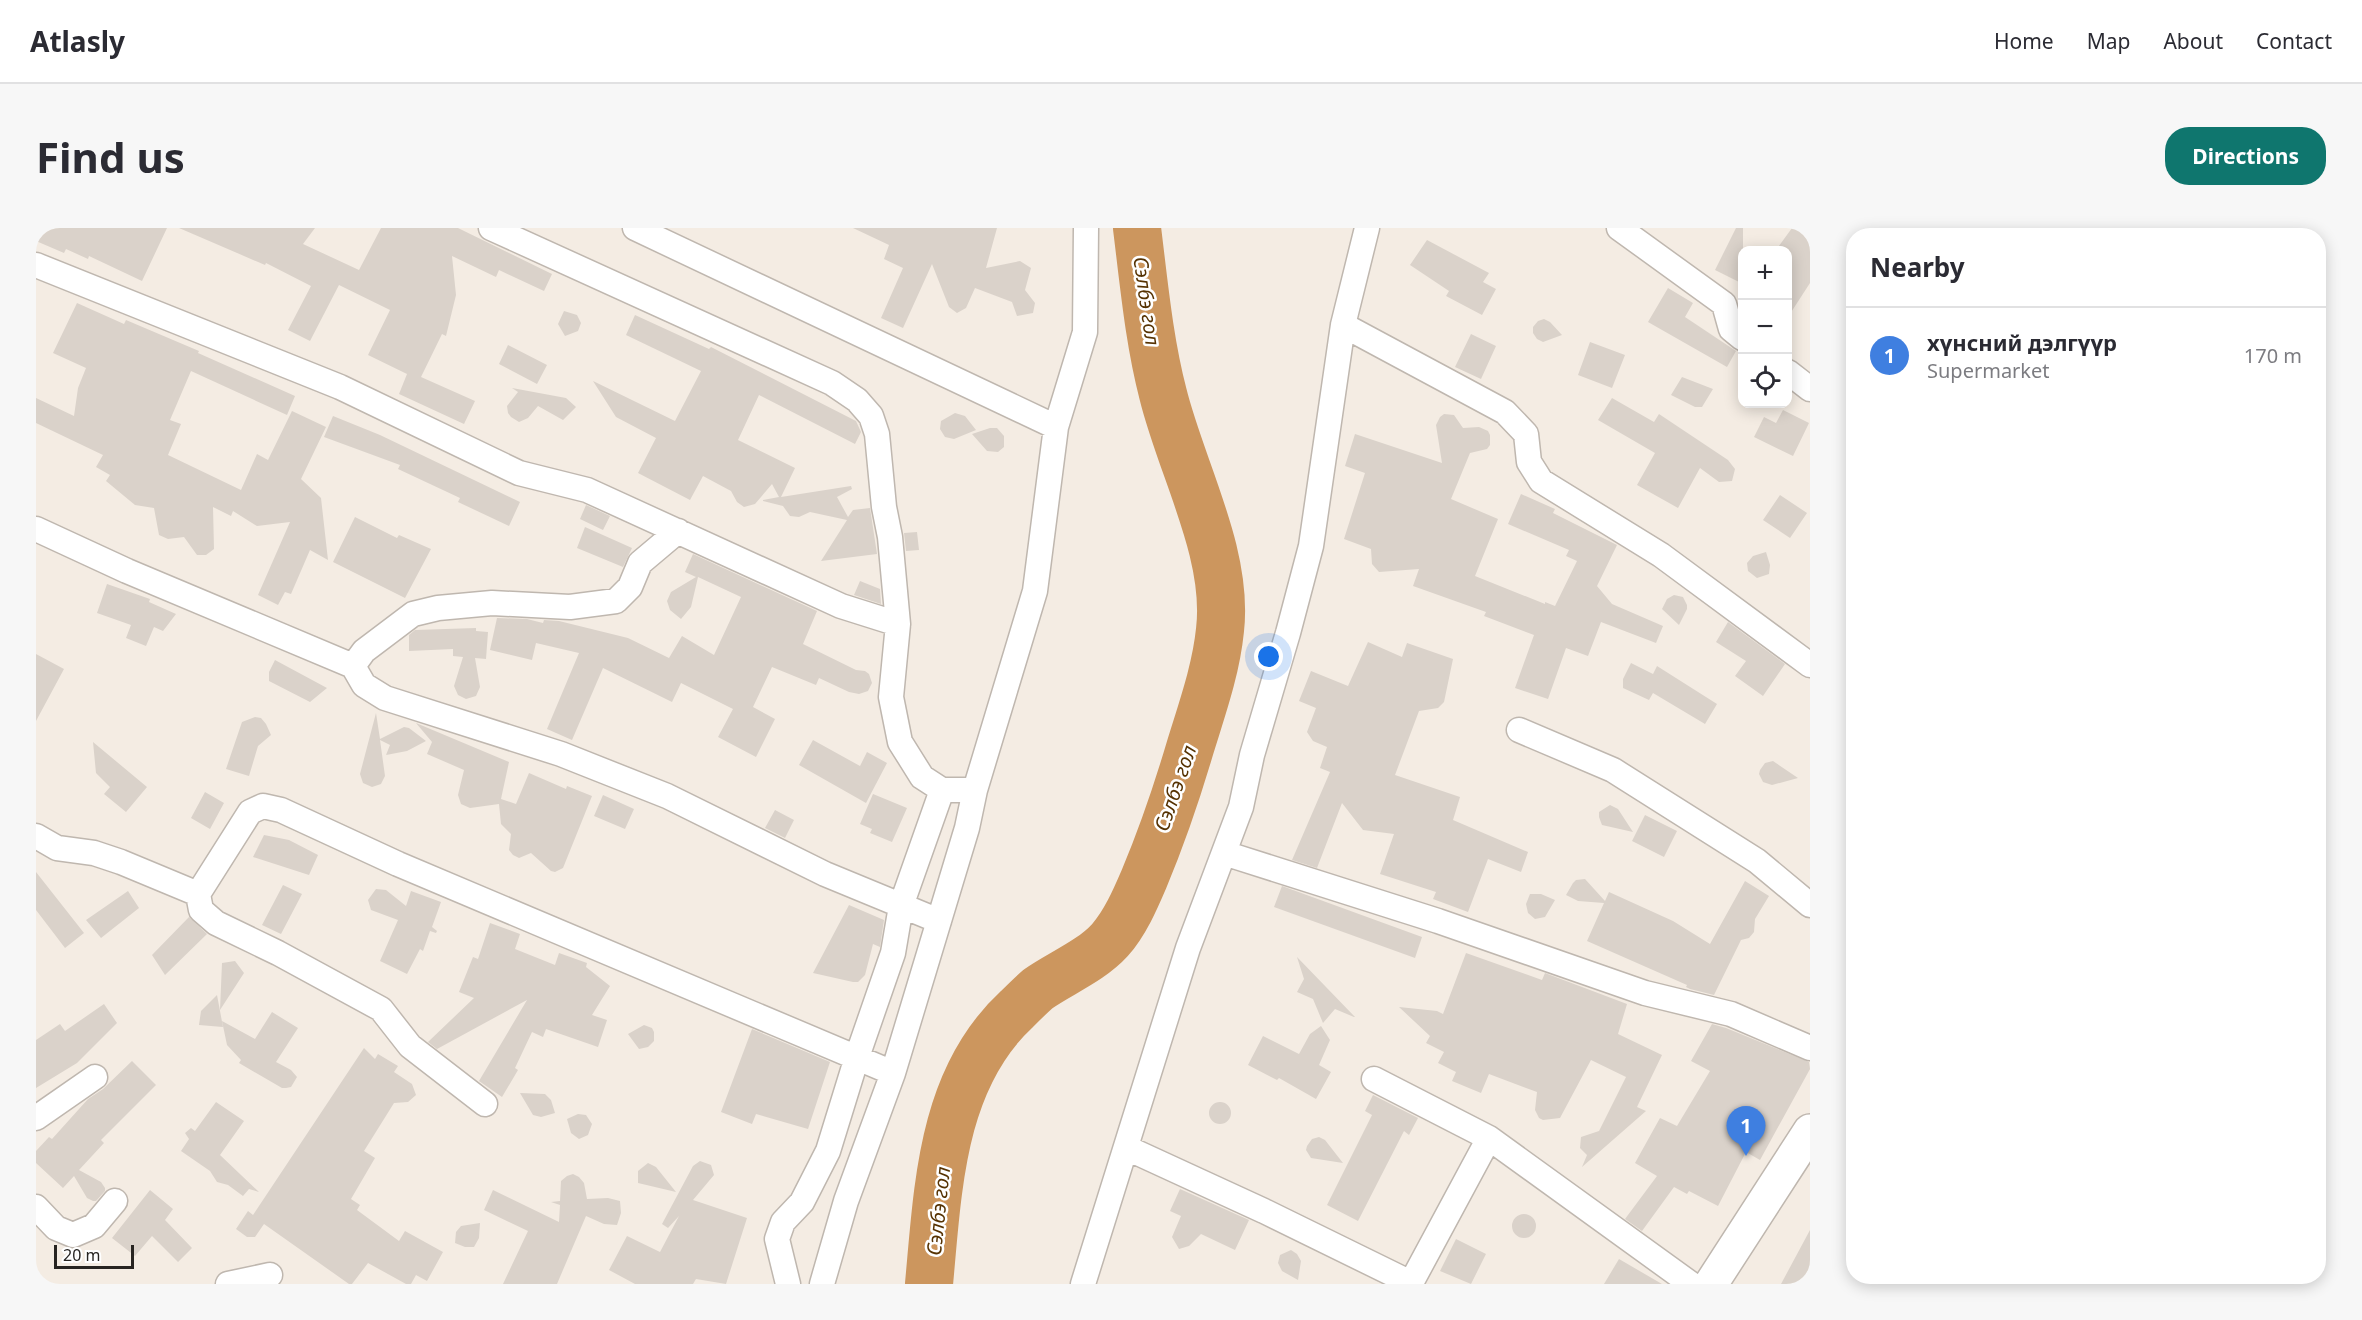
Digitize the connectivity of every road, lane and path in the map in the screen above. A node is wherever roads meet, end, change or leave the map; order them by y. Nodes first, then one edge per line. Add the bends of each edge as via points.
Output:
1 (491, 228) edge
2 (635, 228) edge
3 (1086, 228) edge
4 (1367, 228) edge
5 (1619, 228) edge
6 (36, 265) edge
7 (1343, 325) junction
8 (1738, 334) edge
9 (1792, 375) edge
10 (1810, 389) edge
11 (1056, 427) junction
12 (36, 529) edge
13 (678, 531) junction
14 (898, 624) junction
15 (1810, 665) edge
16 (353, 666) junction
17 (1519, 730) dead end
18 (942, 790) junction
19 (975, 790) junction
20 (36, 836) edge
21 (1224, 853) junction
22 (198, 894) junction
23 (1810, 905) edge
24 (901, 906) junction
25 (939, 921) junction
26 (1810, 1048) edge
27 (857, 1057) junction
28 (893, 1073) junction
29 (95, 1077) dead end
30 (1374, 1079) dead end
31 (485, 1104) dead end
32 (36, 1118) edge
33 (1810, 1131) edge
34 (1489, 1138) junction
35 (1126, 1148) junction
36 (115, 1201) dead end
37 (36, 1207) edge
38 (270, 1275) dead end
39 (228, 1284) edge
40 (788, 1284) edge
41 (822, 1284) edge
42 (1083, 1284) edge
43 (1692, 1284) edge
44 (1711, 1284) edge

1 - 14 street via 832,383 857,400 871,416 877,435
2 - 11 street
3 - 11 street via 1085,332
4 - 7 street
5 - 8 street via 1724,304 1731,329
6 - 13 street via 340,387 519,473 587,490
7 - 15 street via 1505,412 1526,434 1529,462 1541,481 1661,555
7 - 21 street via 1311,546
9 - 10 street
11 - 19 street via 1035,591
12 - 16 street
13 - 14 street via 841,606
13 - 16 street via 640,563 630,587 616,601 570,607 492,603 413,614 364,651
14 - 18 street via 891,697 900,742 922,777
16 - 24 street via 364,684 385,698 561,754 667,796 825,874
17 - 23 street via 1613,770 1757,861
18 - 19 street
18 - 24 street
19 - 25 street
20 - 22 street via 57,848 94,853
21 - 26 street via 1438,921 1645,993 1731,1014
21 - 35 street via 1188,948
22 - 27 street via 250,812 263,806 281,810 398,864
22 - 31 street via 201,910 216,923 381,1009 410,1046
24 - 25 street
24 - 27 street via 893,953
25 - 28 street
27 - 28 street
27 - 40 street via 828,1151 802,1202 783,1222 777,1239
28 - 41 street via 846,1201
29 - 32 street
30 - 34 street
33 - 44 main road
34 - 35 street via 1411,1283
34 - 43 street
35 - 42 street
36 - 37 street via 94,1226 73,1235 56,1228
38 - 39 street

